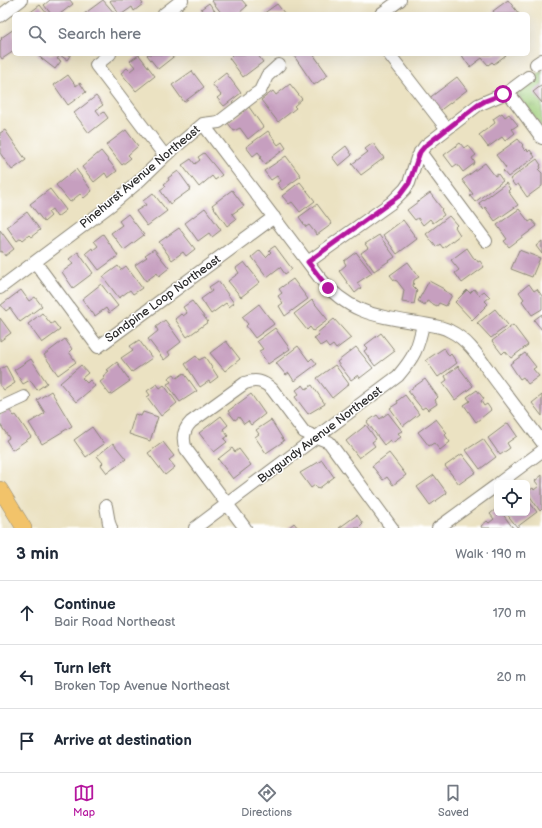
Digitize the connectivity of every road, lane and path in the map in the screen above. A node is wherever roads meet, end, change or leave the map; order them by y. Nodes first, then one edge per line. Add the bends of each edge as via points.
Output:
1 (21, 0) edge
2 (182, 0) edge
3 (400, 0) edge
4 (167, 12) edge
5 (384, 12) edge
6 (0, 16) edge
7 (107, 56) edge
8 (390, 56) edge
9 (279, 65) dead end
10 (528, 77) dead end
11 (508, 92) junction
12 (204, 124) junction
13 (446, 130) junction
14 (542, 138) edge
15 (420, 152) junction
16 (165, 156) junction
17 (274, 217) junction
18 (486, 240) dead end
19 (35, 262) junction
20 (308, 262) junction
21 (0, 288) edge
22 (423, 324) junction
23 (24, 397) dead end
24 (0, 408) edge
25 (317, 437) junction
26 (542, 442) edge
27 (542, 451) edge
28 (503, 480) edge
29 (494, 487) edge
30 (0, 489) edge
31 (227, 504) junction
32 (106, 506) dead end
33 (24, 528) edge
34 (112, 528) edge
35 (195, 528) edge
36 (245, 528) edge
37 (392, 528) edge
38 (438, 528) edge

1 - 6 street
2 - 4 street
3 - 5 street
7 - 16 street via 96,65
8 - 13 street
9 - 12 street via 267,76 260,91 219,122
10 - 11 street
11 - 13 street via 478,105
11 - 14 street
12 - 16 street, Pinehurst Avenue Northeast
12 - 17 street
13 - 15 street
15 - 18 street
15 - 20 street via 409,183 400,195
16 - 19 street, Pinehurst Avenue Northeast via 111,205
17 - 19 street, Sandpine Loop Northeast via 98,347
17 - 20 street
19 - 21 street, Pinehurst Avenue Northeast
20 - 22 street via 328,288 348,304 379,317
22 - 25 street, Burgundy Avenue Northeast via 418,346 410,362 398,376
22 - 26 street via 450,330 466,342
23 - 24 street
25 - 31 street, Burgundy Avenue Northeast
25 - 31 street via 304,432 272,389 265,383 253,380 245,383 191,422 184,436 186,449
25 - 37 street via 329,442
27 - 28 street
29 - 38 street
30 - 33 main road
31 - 35 street, Burgundy Avenue Northeast
31 - 36 street
32 - 34 street

